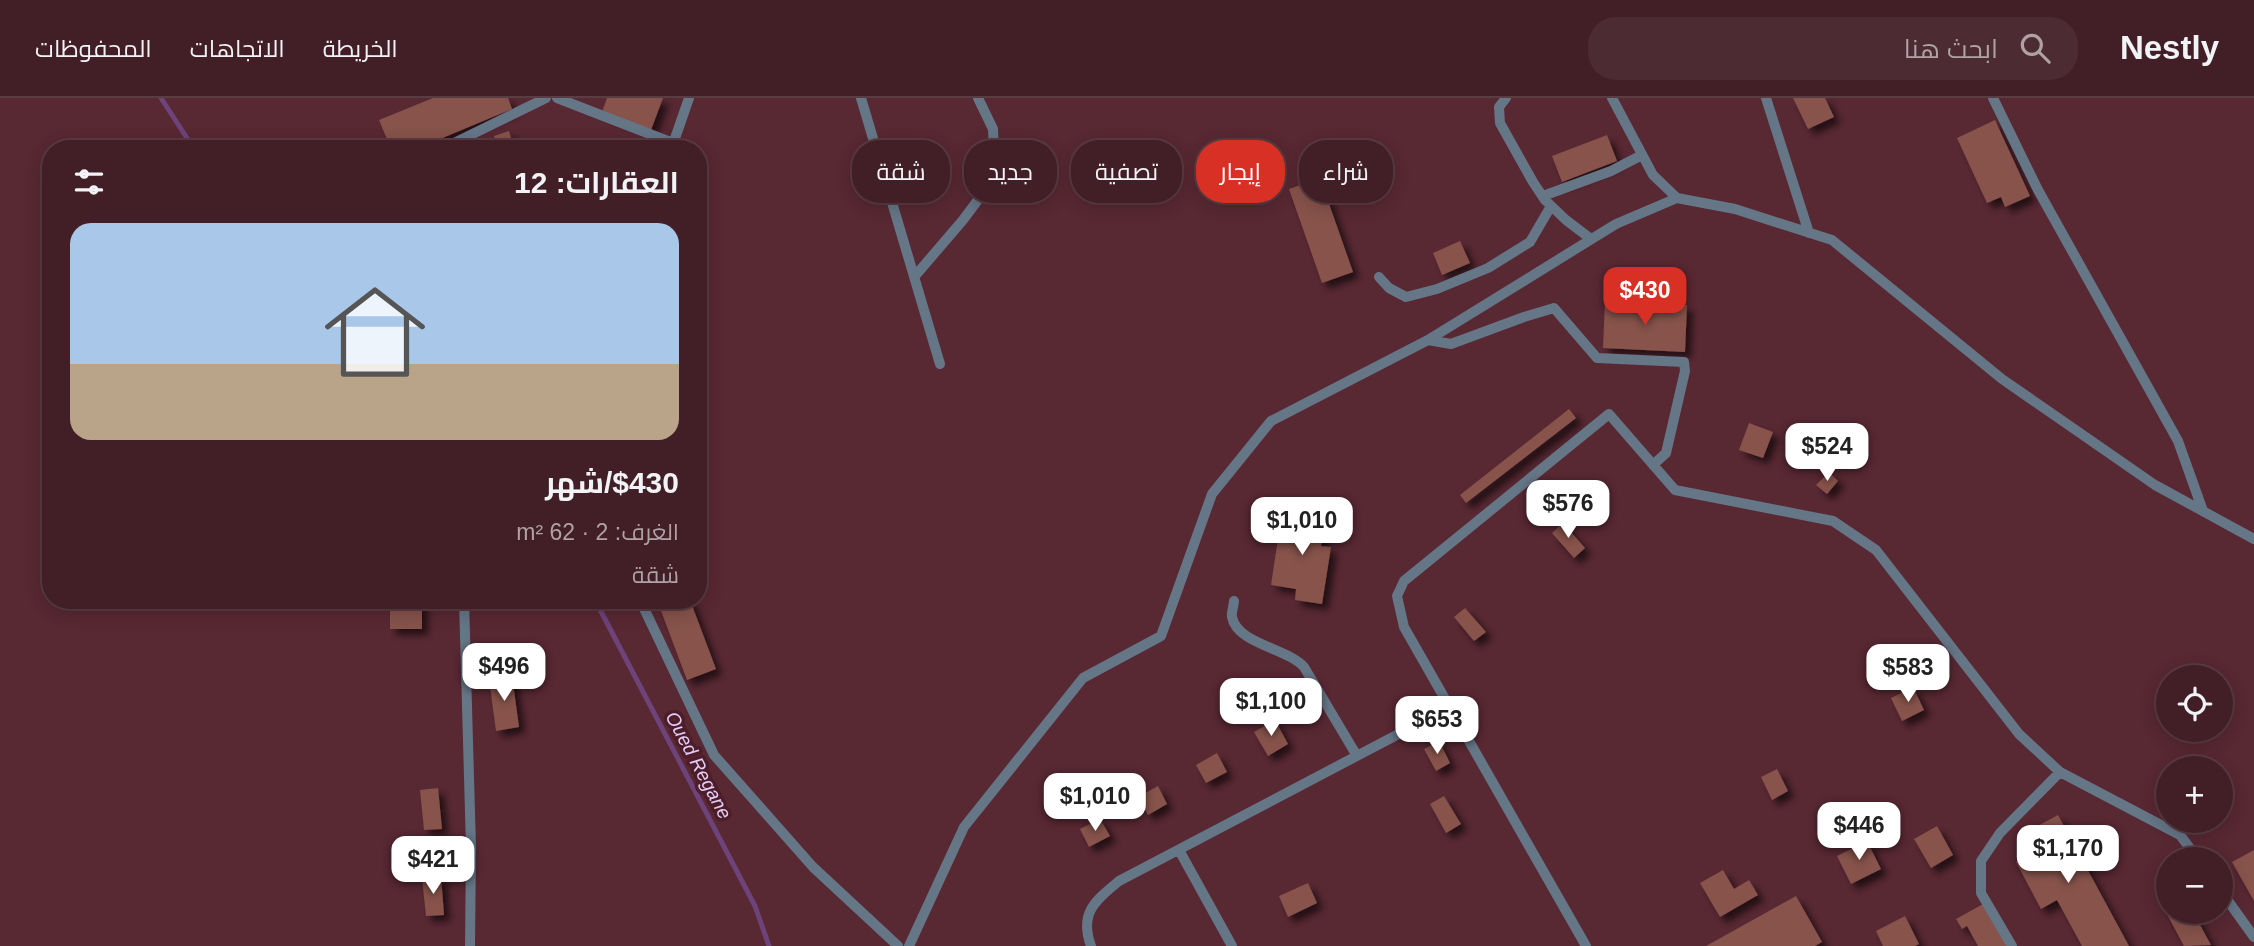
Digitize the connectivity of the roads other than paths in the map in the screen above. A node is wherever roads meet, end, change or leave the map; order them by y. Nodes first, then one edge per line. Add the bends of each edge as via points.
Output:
1 (547, 98) edge
2 (557, 98) edge
3 (689, 98) edge
4 (861, 98) edge
5 (978, 98) edge
6 (1506, 98) edge
7 (1612, 98) edge
8 (1766, 98) edge
9 (1993, 98) edge
10 (461, 140) edge
11 (658, 140) edge
12 (675, 140) edge
13 (1642, 155) junction
14 (1543, 196) junction
15 (1676, 198) junction
16 (1551, 206) junction
17 (1809, 233) junction
18 (1591, 239) junction
19 (915, 276) junction
20 (1379, 276) dead end
21 (1428, 340) junction
22 (940, 364) dead end
23 (1653, 465) junction
24 (2203, 511) junction
25 (2254, 539) edge
26 (1234, 601) dead end
27 (464, 609) edge
28 (644, 609) edge
29 (1450, 707) junction
30 (1357, 756) junction
31 (2060, 772) junction
32 (2189, 847) edge
33 (1178, 850) junction
34 (2233, 908) edge
35 (2254, 937) edge
36 (470, 946) edge
37 (898, 946) edge
38 (909, 946) edge
39 (1091, 946) edge
40 (1232, 946) edge
41 (1586, 946) edge
42 (2012, 946) edge

1 - 10 lane
2 - 11 lane
3 - 12 lane
4 - 19 lane
5 - 19 lane via 993,129 995,177
6 - 14 lane via 1499,107 1500,124
7 - 13 lane
8 - 17 lane
9 - 24 lane via 2038,190 2178,442
13 - 14 lane
13 - 15 lane via 1653,175
14 - 16 lane
15 - 17 lane via 1735,209
15 - 18 lane
16 - 18 lane
16 - 20 lane via 1530,242 1450,284 1406,297
17 - 24 lane via 1832,240 2001,379 2155,485
18 - 21 lane
19 - 22 lane
21 - 23 lane via 1451,344 1554,308 1597,358 1684,362 1666,453
21 - 38 lane via 1270,421 1212,494 1161,636 1083,678 964,827
23 - 29 lane via 1609,414 1404,581 1397,596 1404,627
23 - 31 lane via 1675,490 1833,521 1876,550 2019,734
24 - 25 lane
26 - 30 lane via 1232,617 1240,631 1304,667
27 - 36 lane
28 - 37 lane via 714,755 813,867
29 - 30 lane
29 - 41 lane
30 - 33 lane
31 - 32 lane via 2180,835
31 - 42 lane via 2000,833 1981,861 1981,894
33 - 39 lane via 1119,881 1092,904 1087,922
33 - 40 lane
34 - 35 lane

